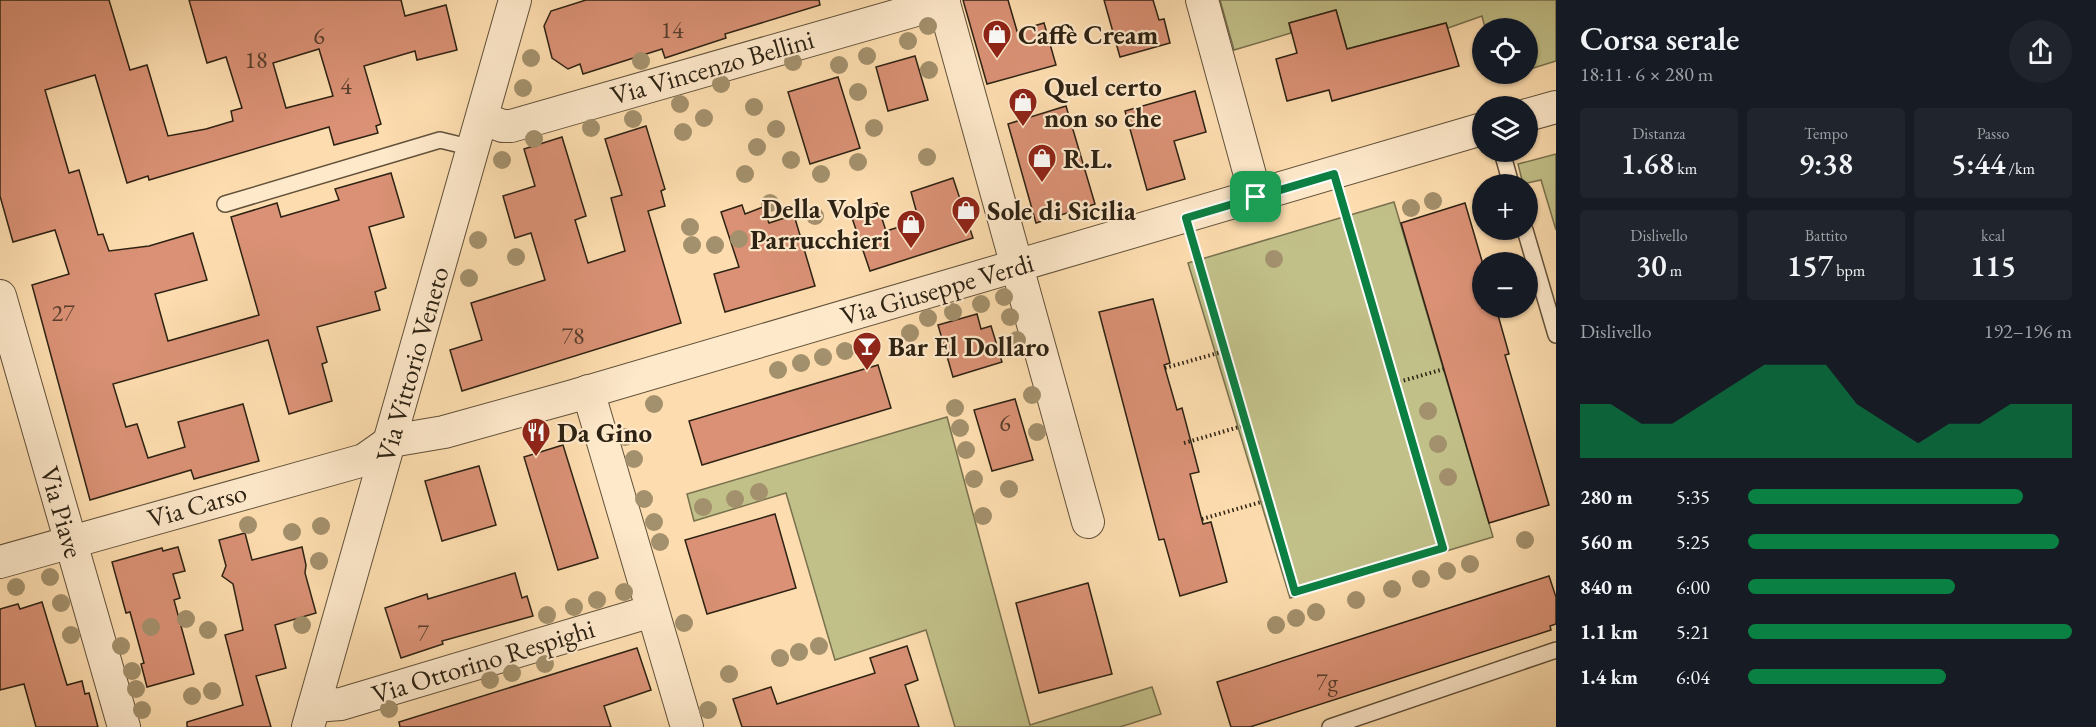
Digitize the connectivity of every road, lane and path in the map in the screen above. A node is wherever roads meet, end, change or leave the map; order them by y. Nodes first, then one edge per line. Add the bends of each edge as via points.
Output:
1 (516, 0) edge
2 (1202, 0) edge
3 (943, 1) edge
4 (1556, 107) edge
5 (1538, 112) edge
6 (482, 119) junction
7 (1472, 132) edge
8 (473, 148) junction
9 (1334, 174) junction
10 (1256, 197) junction
11 (225, 204) dead end
12 (1186, 218) junction
13 (1528, 240) edge
14 (1018, 266) junction
15 (0, 296) edge
16 (1556, 335) edge
17 (1225, 351) junction
18 (1165, 368) dead end
19 (1444, 369) dead end
20 (1395, 383) junction
21 (588, 391) junction
22 (1246, 424) junction
23 (390, 441) junction
24 (1184, 443) dead end
25 (1268, 501) junction
26 (1202, 519) dead end
27 (1088, 522) dead end
28 (70, 541) junction
29 (0, 562) edge
30 (652, 611) junction
31 (1556, 650) edge
32 (311, 717) edge
33 (124, 727) edge
34 (687, 727) edge
35 (1330, 727) edge

1 - 6 street, Via Vittorio Veneto
2 - 10 street
3 - 6 street, Via Vincenzo Bellini via 511,126
3 - 14 street
4 - 5 street
6 - 8 street, Via Vittorio Veneto
7 - 9 street, Via Giuseppe Verdi
8 - 11 lane via 440,140
8 - 23 street, Via Vittorio Veneto
9 - 10 street, Via Giuseppe Verdi
9 - 20 path
10 - 12 street, Via Giuseppe Verdi
12 - 14 street, Via Giuseppe Verdi
12 - 17 path
13 - 16 lane
14 - 21 street, Via Giuseppe Verdi
14 - 27 street
15 - 28 street, Via Piave
17 - 18 path
17 - 22 path
19 - 20 path
20 - 25 path via 1443,548 1295,592
21 - 23 street, Via Giuseppe Verdi via 444,432
21 - 30 street
22 - 24 path
22 - 25 path
23 - 28 street, Via Carso via 364,460
23 - 32 street, Via Vittorio Veneto
25 - 26 path
28 - 29 street, Via Carso
28 - 33 street, Via Piave
30 - 32 street, Via Ottorino Respighi via 341,704
30 - 34 street
31 - 35 lane

